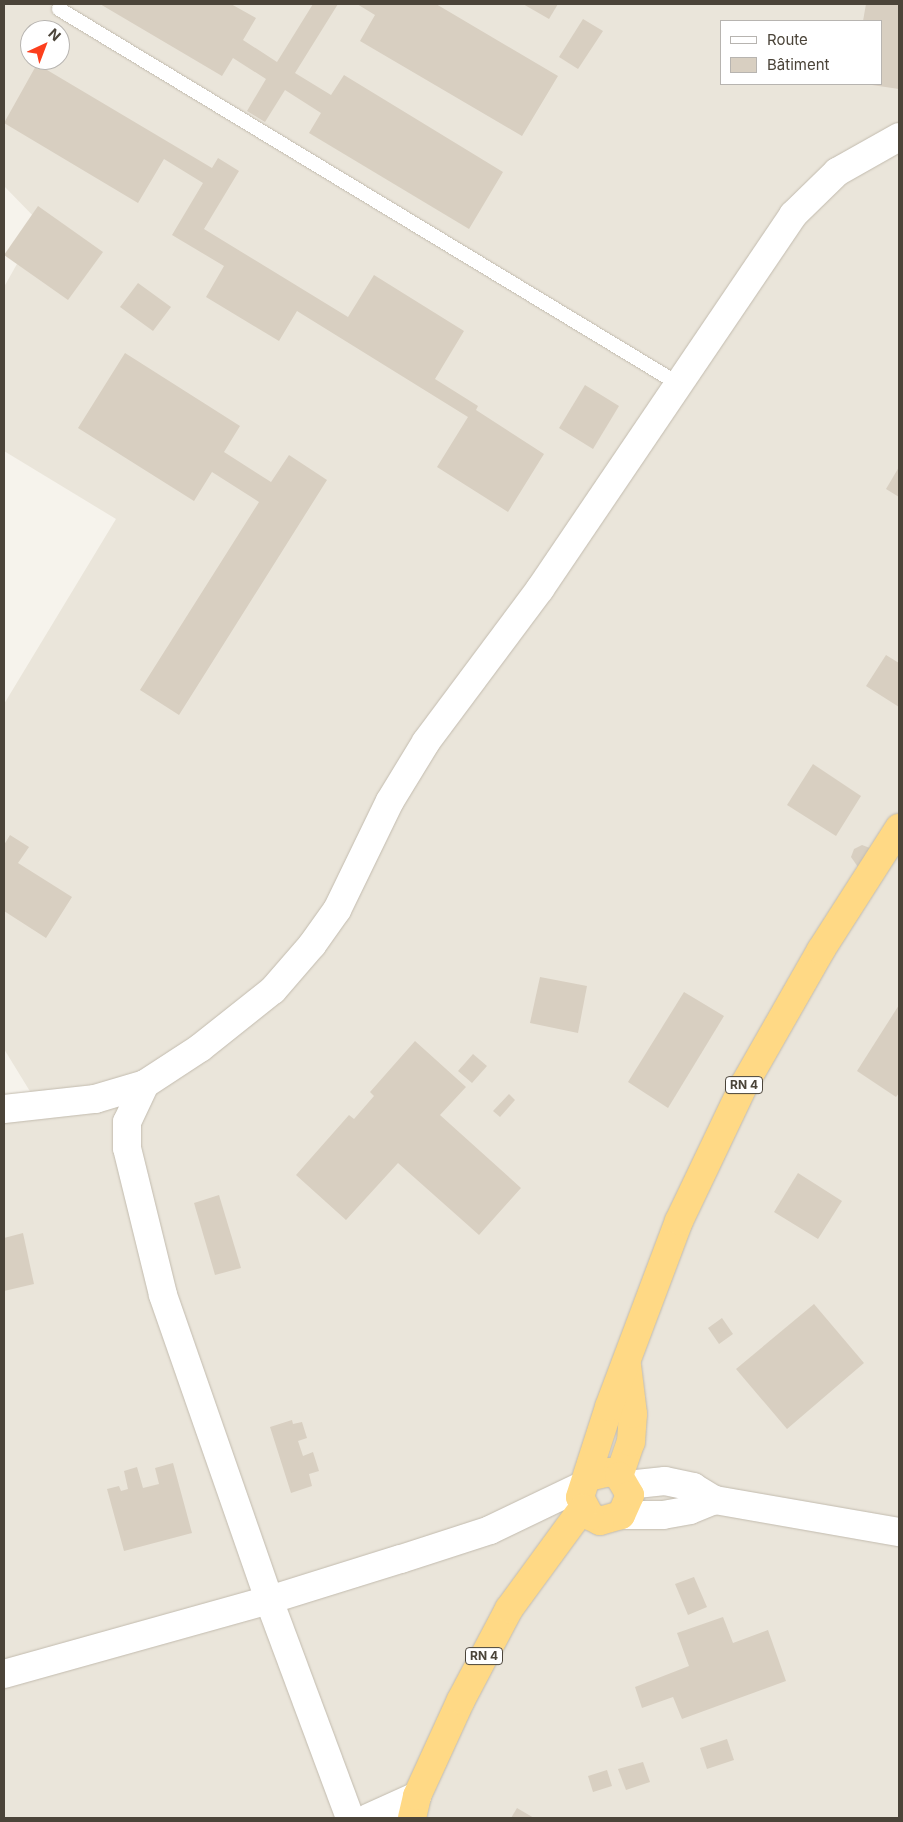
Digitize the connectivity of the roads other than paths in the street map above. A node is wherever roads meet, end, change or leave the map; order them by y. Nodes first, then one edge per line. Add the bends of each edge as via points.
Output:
1 (59, 9) dead end
2 (899, 137) edge
3 (677, 383) junction
4 (899, 828) edge
5 (145, 1084) junction
6 (96, 1099) junction
7 (4, 1109) edge
8 (127, 1122) junction
9 (627, 1361) junction
10 (623, 1480) junction
11 (584, 1490) junction
12 (714, 1500) junction
13 (621, 1515) junction
14 (899, 1532) edge
15 (269, 1600) junction
16 (4, 1674) edge
17 (414, 1807) edge
18 (350, 1818) edge
19 (368, 1818) edge

1 - 3 lane
2 - 3 street via 837,172 793,215
3 - 5 street via 540,589 426,742 390,801 337,910 312,945 273,990 200,1048
4 - 9 highway, RN 4 via 821,950 744,1085 679,1221
5 - 6 street
5 - 8 street
6 - 7 street
6 - 8 street
8 - 15 street via 130,1168 163,1295
9 - 10 highway, RN 4 via 633,1414
9 - 11 highway, RN 4
10 - 11 highway via 609,1472
10 - 12 street via 665,1481 693,1487
10 - 13 highway, RN 4 via 630,1495
11 - 13 highway via 590,1516 600,1521
11 - 15 street via 490,1530
11 - 17 highway, RN 4 via 509,1609 461,1700
12 - 13 street via 690,1510 663,1515
12 - 14 street
15 - 16 street
15 - 18 street
17 - 19 street

